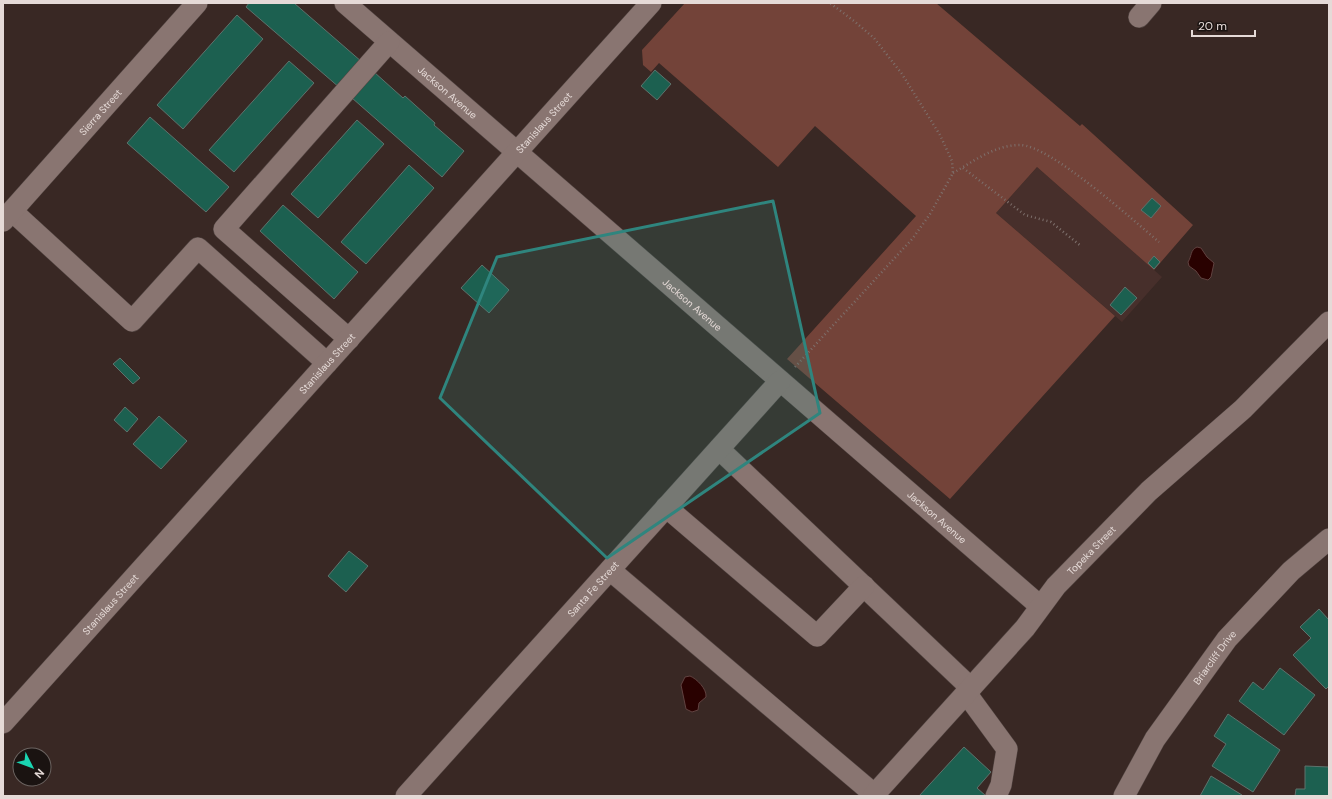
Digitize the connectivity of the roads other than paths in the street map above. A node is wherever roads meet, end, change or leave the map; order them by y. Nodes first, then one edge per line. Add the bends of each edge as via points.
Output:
1 (198, 3) edge
2 (345, 3) edge
3 (651, 3) edge
4 (389, 42) junction
5 (517, 152) junction
6 (7, 216) edge
7 (1329, 322) edge
8 (349, 338) junction
9 (327, 363) junction
10 (780, 381) junction
11 (719, 449) junction
12 (666, 507) junction
13 (1329, 539) edge
14 (610, 570) junction
15 (864, 586) junction
16 (1040, 606) junction
17 (969, 691) junction
18 (3, 723) edge
19 (874, 795) edge
20 (406, 796) edge
21 (996, 796) edge
22 (1124, 796) edge

1 - 6 street, Sierra Street
2 - 4 street, Jackson Avenue
3 - 5 street, Stanislaus Street
4 - 5 street, Jackson Avenue
4 - 8 street via 224,229
5 - 8 street, Stanislaus Street
5 - 10 street, Jackson Avenue
6 - 9 street via 132,321 198,248
7 - 16 street, Topeka Street via 1243,409 1143,496
8 - 9 street, Stanislaus Street
9 - 18 street, Stanislaus Street
10 - 11 street, Santa Fe Street
10 - 16 street, Jackson Avenue
11 - 12 street, Santa Fe Street
11 - 15 street
12 - 14 street, Santa Fe Street
12 - 15 street via 817,636
13 - 22 street, Briarcliff Drive via 1291,571 1227,639 1155,739
14 - 19 street
14 - 20 street, Santa Fe Street
15 - 17 street
16 - 17 street, Topeka Street via 1025,628
17 - 19 street, Topeka Street
17 - 21 street via 1007,749 1001,785

